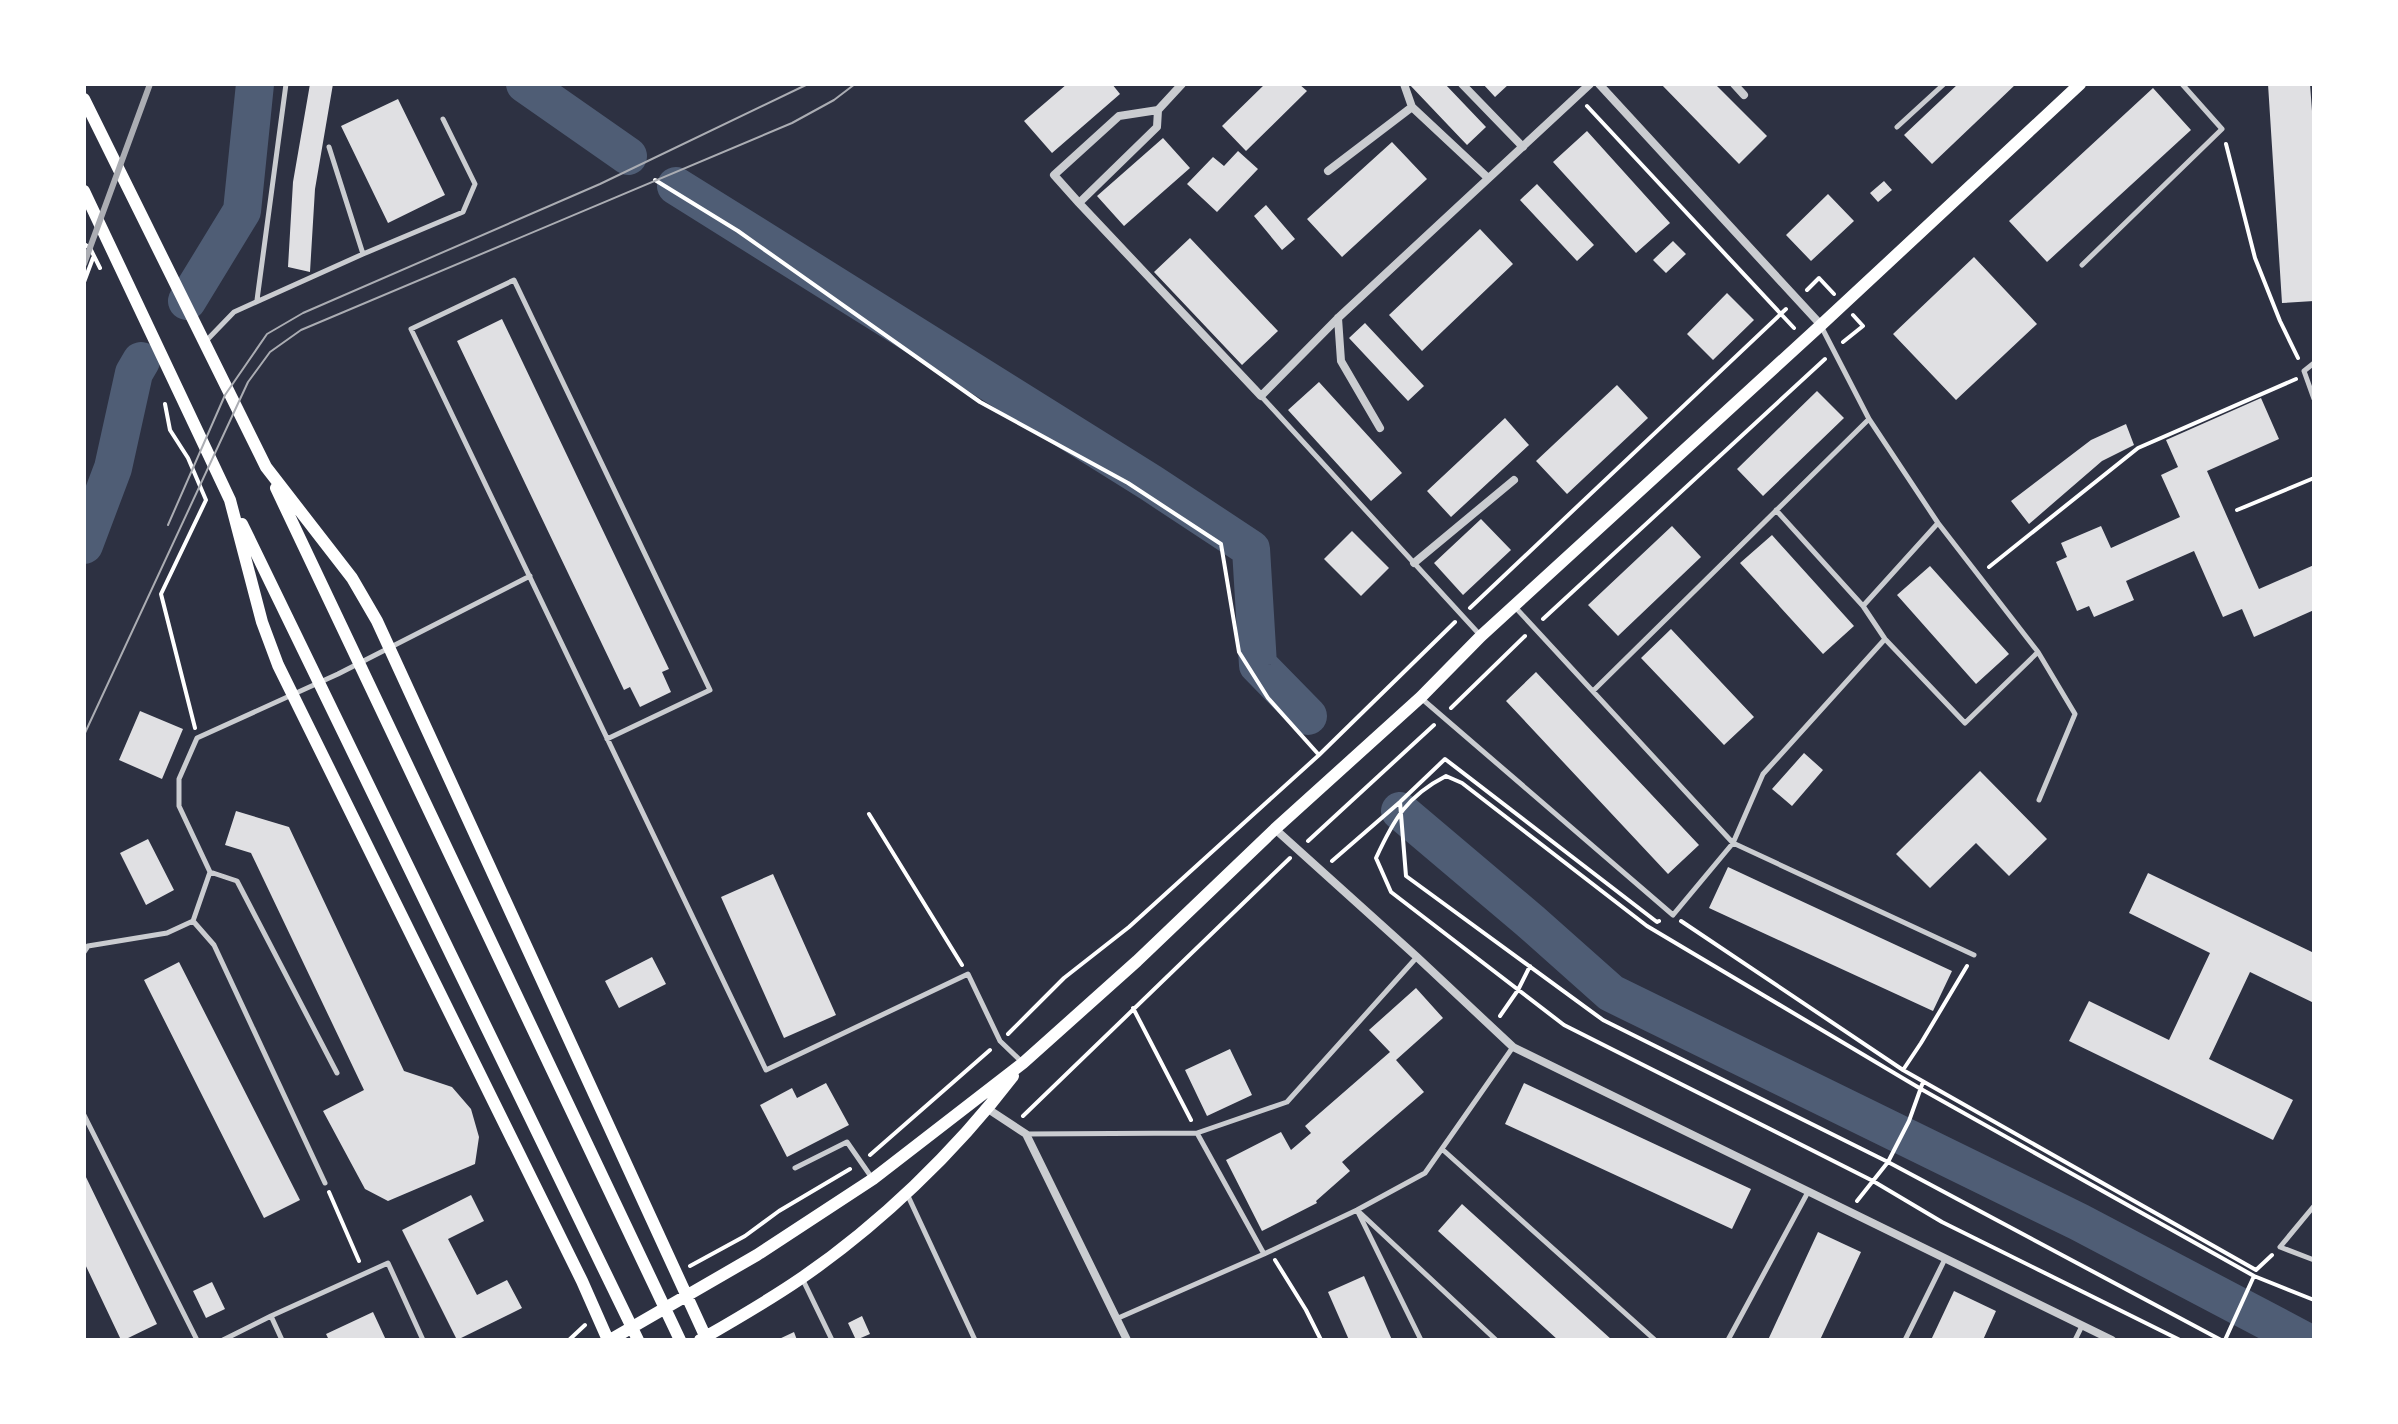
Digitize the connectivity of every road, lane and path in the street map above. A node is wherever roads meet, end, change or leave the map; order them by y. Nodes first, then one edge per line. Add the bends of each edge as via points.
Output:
1 (286, 84) edge
2 (1182, 84) edge
3 (1404, 84) edge
4 (1462, 84) edge
5 (1590, 84) edge
6 (1599, 84) edge
7 (1734, 84) edge
8 (1944, 84) edge
9 (2080, 84) edge
10 (2182, 84) edge
11 (1744, 95) dead end
12 (1577, 96) junction
13 (84, 99) edge
14 (1412, 107) junction
15 (1158, 110) junction
16 (443, 119) dead end
17 (1897, 127) dead end
18 (2222, 129) junction
19 (329, 147) dead end
20 (1523, 147) junction
21 (1328, 171) dead end
22 (1488, 178) junction
23 (655, 180) dead end
24 (84, 191) edge
25 (1079, 203) junction
26 (84, 244) edge
27 (363, 254) junction
28 (93, 257) junction
29 (2082, 265) dead end
30 (101, 269) dead end
31 (84, 282) edge
32 (1797, 299) junction
33 (257, 301) junction
34 (1843, 304) junction
35 (1781, 314) junction
36 (1338, 318) junction
37 (1821, 325) junction
38 (204, 343) junction
39 (1834, 351) junction
40 (2314, 363) edge
41 (2305, 373) junction
42 (1261, 396) junction
43 (164, 399) dead end
44 (2314, 399) edge
45 (1869, 419) junction
46 (1380, 428) dead end
47 (266, 467) junction
48 (2314, 478) edge
49 (1514, 480) dead end
50 (230, 500) junction
51 (1776, 510) junction
52 (2237, 510) dead end
53 (1938, 523) junction
54 (1414, 563) junction
55 (1978, 575) junction
56 (530, 576) junction
57 (1514, 606) junction
58 (1863, 606) junction
59 (1461, 616) junction
60 (1534, 627) junction
61 (1481, 636) junction
62 (1885, 639) junction
63 (2038, 652) junction
64 (1593, 691) junction
65 (1421, 697) junction
66 (1443, 716) junction
67 (197, 738) junction
68 (607, 739) junction
69 (1319, 755) junction
70 (2039, 800) dead end
71 (1400, 802) junction
72 (1400, 811) junction
73 (869, 814) dead end
74 (1275, 829) junction
75 (1733, 843) junction
76 (1299, 850) junction
77 (1321, 870) junction
78 (210, 872) junction
79 (1673, 915) junction
80 (193, 921) junction
81 (84, 952) edge
82 (1974, 955) joint
83 (1417, 957) junction
84 (1530, 966) junction
85 (968, 974) junction
86 (1518, 990) junction
87 (1133, 1008) junction
88 (1492, 1027) junction
89 (1000, 1041) junction
90 (1513, 1047) junction
91 (1023, 1063) junction
92 (1903, 1070) junction
93 (337, 1073) dead end
94 (1923, 1082) junction
95 (1921, 1089) junction
96 (988, 1109) junction
97 (84, 1115) edge
98 (1013, 1127) junction
99 (1197, 1133) junction
100 (1026, 1134) junction
101 (1442, 1149) junction
102 (862, 1162) junction
103 (1888, 1162) junction
104 (795, 1168) dead end
105 (873, 1179) junction
106 (1873, 1181) junction
107 (325, 1183) joint
108 (905, 1192) junction
109 (1808, 1192) junction
110 (2314, 1206) edge
111 (1357, 1210) junction
112 (1848, 1212) junction
113 (745, 1236) junction
114 (2280, 1247) junction
115 (1267, 1252) junction
116 (757, 1255) junction
117 (1945, 1258) junction
118 (2314, 1260) edge
119 (676, 1273) junction
120 (2255, 1273) junction
121 (364, 1274) junction
122 (802, 1277) junction
123 (687, 1297) junction
124 (2314, 1300) edge
125 (596, 1315) junction
126 (271, 1316) junction
127 (1116, 1319) junction
128 (2082, 1325) junction
129 (704, 1339) edge
130 (197, 1340) edge
131 (223, 1340) edge
132 (282, 1340) edge
133 (423, 1340) edge
134 (569, 1340) edge
135 (609, 1340) edge
136 (638, 1340) edge
137 (680, 1340) edge
138 (832, 1340) edge
139 (975, 1340) edge
140 (1127, 1340) edge
141 (1321, 1340) edge
142 (1421, 1340) edge
143 (1496, 1340) edge
144 (1655, 1340) edge
145 (1728, 1340) edge
146 (1905, 1340) edge
147 (2075, 1340) edge
148 (2112, 1340) edge
149 (2180, 1340) edge
150 (2223, 1340) edge

1 - 33 lane
2 - 15 street
3 - 14 street
4 - 20 street
5 - 12 street
6 - 32 street
7 - 11 street
8 - 17 lane
9 - 34 main road
10 - 18 lane
12 - 20 street
12 - 35 path
13 - 38 main road
14 - 21 street
14 - 22 street
15 - 25 street via 1157,127
15 - 25 street via 1119,116 1054,175
16 - 27 lane via 475,184 463,212
18 - 29 lane
18 - 41 path via 2255,258
19 - 27 lane
20 - 22 street
22 - 36 street
23 - 69 path via 738,231 980,402 1128,483 1221,544 1239,652 1268,698
24 - 50 main road
25 - 42 street
26 - 28 path
27 - 33 lane
28 - 30 path
28 - 31 path
32 - 34 path via 1819,278
32 - 35 path
32 - 37 street
33 - 38 lane via 234,312
34 - 37 main road
34 - 39 path via 1863,326
35 - 59 path
36 - 42 street
36 - 46 street via 1341,361
37 - 39 lane
37 - 57 main road
38 - 47 main road
39 - 45 lane
39 - 60 path
40 - 41 lane
41 - 44 lane
41 - 55 path via 2138,448
42 - 54 lane
43 - 67 path via 170,430 206,500 161,594
45 - 51 lane
45 - 53 lane
47 - 119 main road via 352,578 377,621
47 - 137 main road
48 - 52 path
49 - 54 street
50 - 125 main road via 278,665
50 - 136 main road
51 - 58 lane
51 - 64 lane
53 - 55 lane
53 - 58 lane
54 - 59 lane
55 - 63 lane
56 - 67 lane via 338,674
56 - 68 lane
56 - 68 lane via 411,329 514,280 710,690
57 - 60 lane
57 - 61 main road
58 - 62 lane
59 - 61 lane
59 - 69 path
60 - 64 lane
60 - 66 path
61 - 65 main road
62 - 63 lane via 1965,723
62 - 75 lane via 1763,774
63 - 70 lane via 2075,714
64 - 75 lane
65 - 66 lane
65 - 74 main road
66 - 76 path
66 - 79 lane
67 - 78 lane via 179,779 179,806
68 - 85 lane via 766,1070
69 - 89 path via 1129,927 1064,978
71 - 72 path
71 - 77 path
71 - 79 path via 1445,759 1657,922
72 - 84 path via 1406,876
72 - 86 path via 1376,858 1391,892
72 - 95 path via 1446,776 1462,783 1647,926
73 - 85 path
74 - 76 street
74 - 91 main road
75 - 79 lane
75 - 82 lane
76 - 77 street
76 - 87 path
77 - 83 street
78 - 80 lane
78 - 93 lane via 237,881
79 - 92 path
80 - 81 lane via 167,933 88,946
80 - 107 lane via 214,945
82 - 92 path
83 - 88 street
83 - 99 lane via 1287,1102
84 - 86 path
84 - 103 path via 1603,1020
85 - 89 lane
86 - 88 path
86 - 106 path via 1564,1025
87 - 98 path
87 - 99 path
88 - 90 street
89 - 91 lane
89 - 102 path
90 - 101 lane
90 - 109 street
91 - 96 main road
91 - 105 main road
92 - 94 path
94 - 95 path
94 - 120 path
95 - 103 path
95 - 120 path
96 - 98 street
96 - 108 main road
97 - 130 lane
98 - 100 street
99 - 100 lane
99 - 115 lane
100 - 127 street
101 - 111 lane via 1425,1173
101 - 144 lane
102 - 104 lane via 847,1142
102 - 105 lane
102 - 113 path
103 - 106 path
103 - 150 path
105 - 116 main road
106 - 112 path
106 - 149 path via 1942,1222
107 - 121 path
108 - 122 main road
108 - 139 lane
109 - 112 street
109 - 145 lane
110 - 114 lane
111 - 115 lane
111 - 142 lane
111 - 143 lane
112 - 117 street
113 - 116 path
113 - 119 path
114 - 118 lane
114 - 120 path
115 - 127 lane
115 - 141 path
116 - 123 main road
117 - 128 street
117 - 146 lane
119 - 123 main road
120 - 124 path
120 - 150 path
121 - 126 lane
121 - 133 lane via 388,1263
122 - 129 main road
122 - 138 lane
123 - 129 main road
123 - 135 main road
125 - 134 path
125 - 135 main road
126 - 131 lane
126 - 132 lane
127 - 140 street
128 - 147 lane
128 - 148 street

